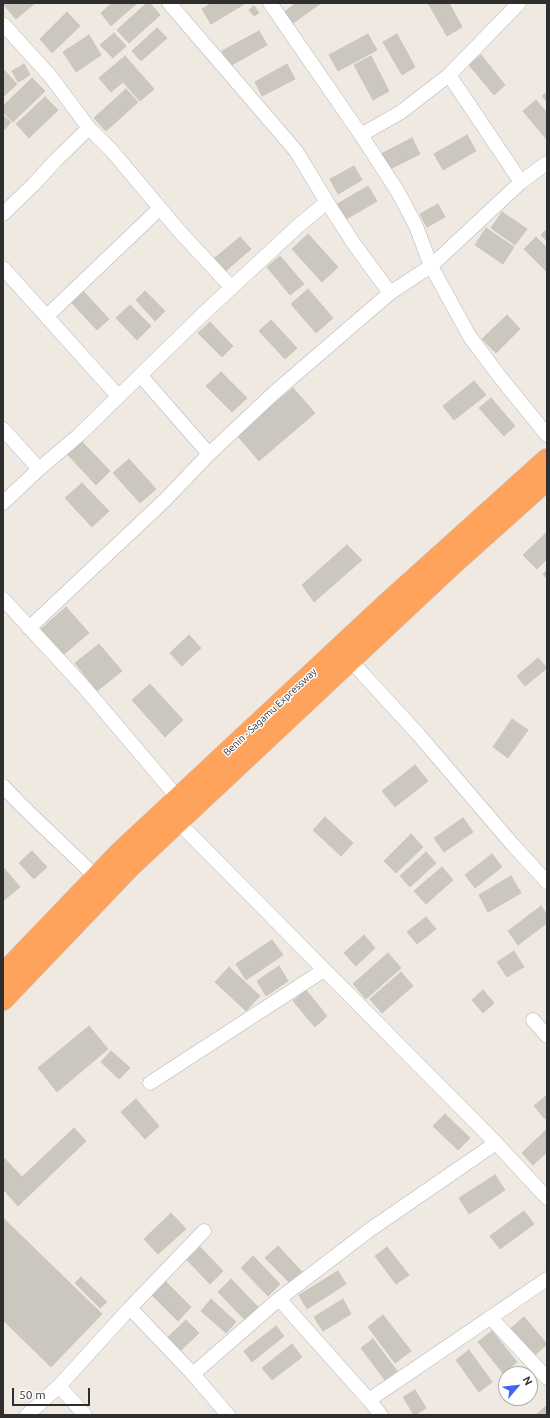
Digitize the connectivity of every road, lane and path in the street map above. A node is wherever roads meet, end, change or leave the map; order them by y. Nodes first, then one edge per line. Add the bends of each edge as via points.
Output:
1 (169, 3) edge
2 (270, 3) edge
3 (519, 3) edge
4 (3, 24) edge
5 (449, 76) junction
6 (90, 128) junction
7 (361, 135) junction
8 (547, 163) edge
9 (521, 182) junction
10 (327, 202) junction
11 (160, 208) junction
12 (3, 214) edge
13 (431, 266) junction
14 (3, 268) edge
15 (232, 288) junction
16 (390, 293) junction
17 (47, 316) junction
18 (141, 376) junction
19 (118, 396) junction
20 (3, 429) edge
21 (547, 434) edge
22 (209, 454) junction
23 (547, 459) edge
24 (39, 469) junction
25 (547, 480) edge
26 (3, 503) edge
27 (3, 599) edge
28 (29, 628) junction
29 (350, 660) junction
30 (3, 786) edge
31 (178, 798) junction
32 (178, 822) junction
33 (96, 877) junction
34 (546, 880) edge
35 (324, 970) junction
36 (3, 974) edge
37 (3, 1000) edge
38 (533, 1020) dead end
39 (547, 1036) edge
40 (150, 1083) dead end
41 (496, 1143) junction
42 (547, 1198) edge
43 (204, 1231) dead end
44 (547, 1279) edge
45 (279, 1299) junction
46 (130, 1308) junction
47 (490, 1318) junction
48 (193, 1374) junction
49 (547, 1378) edge
50 (59, 1386) junction
51 (369, 1400) junction
52 (27, 1415) edge
53 (85, 1415) edge
54 (228, 1415) edge
55 (381, 1415) edge

1 - 10 street via 296,151
2 - 7 street
3 - 5 street
4 - 6 street via 52,77
5 - 7 street via 401,112
5 - 9 street
6 - 11 street
6 - 12 street
7 - 13 street via 398,192 416,226
8 - 9 street
9 - 13 street
10 - 15 street
10 - 16 street
11 - 15 street
11 - 17 street
13 - 16 street
13 - 21 street via 470,337
14 - 17 street
15 - 18 street
16 - 22 street via 275,392
17 - 19 street
18 - 19 street
18 - 22 street
19 - 24 street via 79,435
20 - 24 street
22 - 28 street via 166,500
23 - 31 highway, Benin - Sagamu Expressway via 386,604
24 - 26 street
25 - 29 highway
27 - 28 street
28 - 31 street via 84,687
29 - 32 highway
29 - 34 street via 418,734 512,845
30 - 33 street
31 - 33 highway, Benin - Sagamu Expressway
32 - 35 street
32 - 37 highway via 131,866
33 - 36 highway, Benin - Sagamu Expressway
35 - 40 street
35 - 41 street
38 - 39 street
41 - 42 street
41 - 45 street via 371,1229
43 - 46 street
44 - 47 street
45 - 48 street
45 - 51 street
46 - 48 street
46 - 50 street
47 - 49 street
47 - 51 street
48 - 54 street
50 - 52 street
50 - 53 street
51 - 55 street

